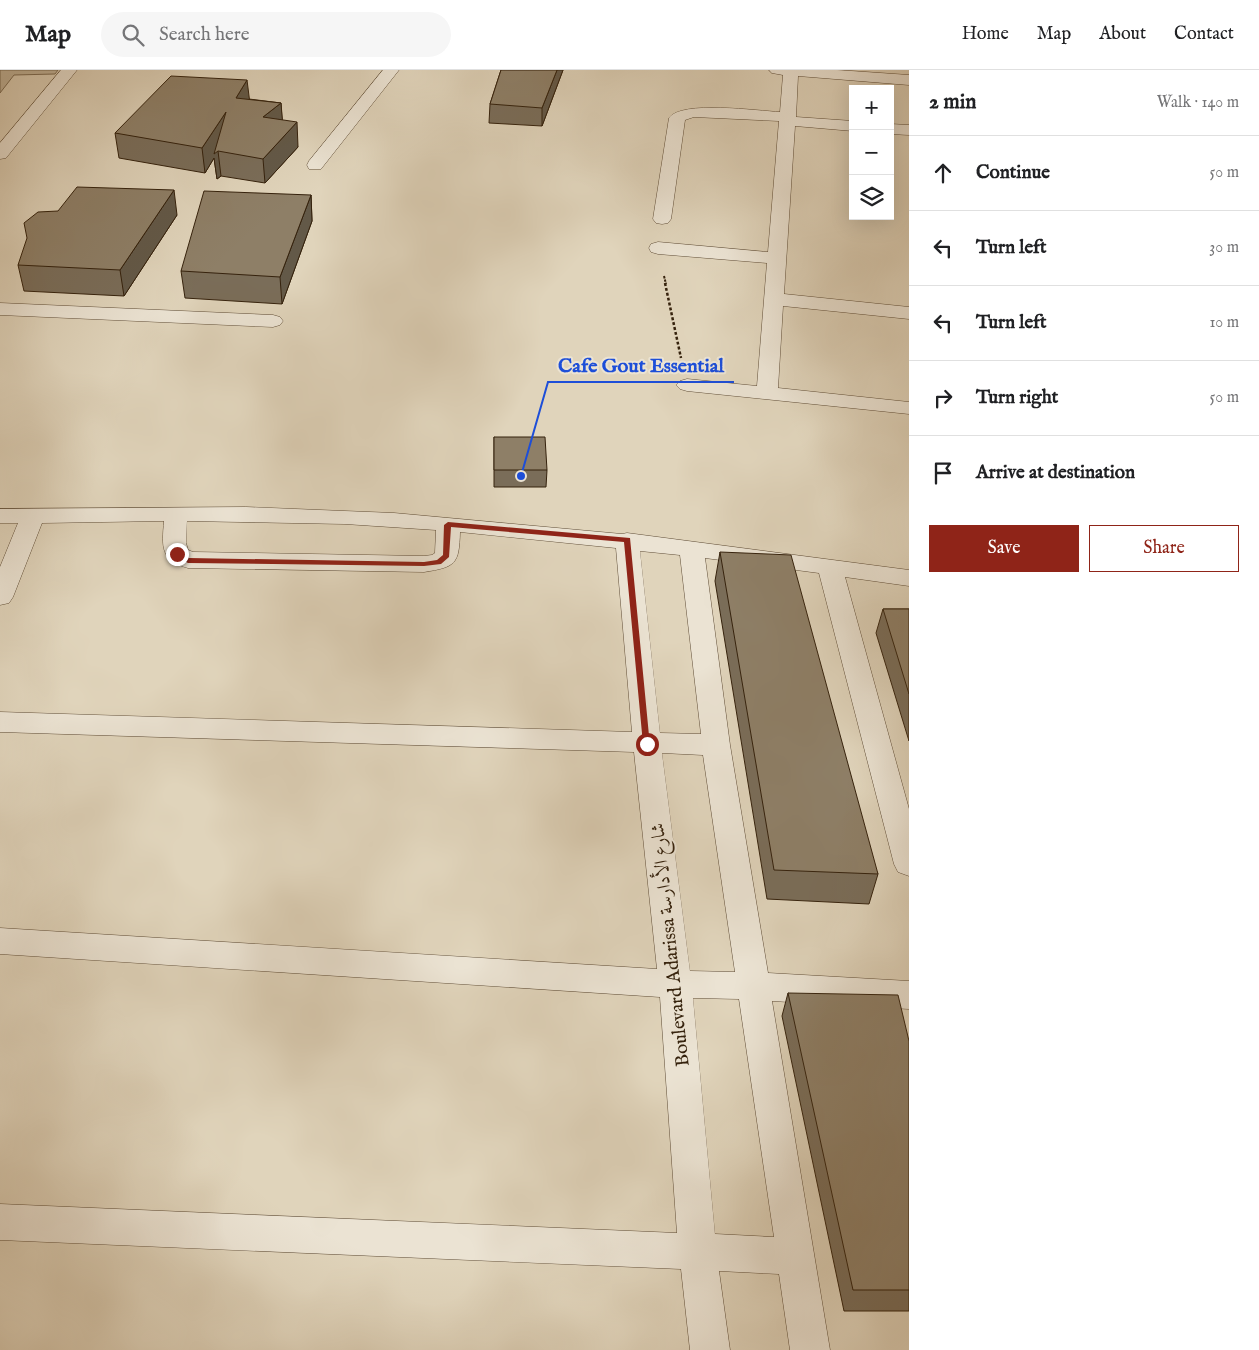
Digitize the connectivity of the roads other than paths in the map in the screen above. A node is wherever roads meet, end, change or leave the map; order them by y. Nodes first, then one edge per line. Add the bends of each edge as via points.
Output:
1 (69, 70) edge
2 (391, 70) edge
3 (784, 70) edge
4 (818, 72) edge
5 (909, 80) edge
6 (788, 119) junction
7 (849, 126) edge
8 (894, 129) edge
9 (909, 130) edge
10 (0, 154) edge
11 (316, 165) dead end
12 (662, 219) dead end
13 (658, 248) road end
14 (777, 258) junction
15 (775, 299) junction
16 (0, 309) edge
17 (909, 313) edge
18 (273, 321) dead end
19 (687, 385) road end
20 (767, 392) junction
21 (909, 408) edge
22 (0, 516) edge
23 (33, 516) junction
24 (176, 516) junction
25 (448, 525) junction
26 (627, 540) junction
27 (691, 548) junction
28 (830, 567) junction
29 (909, 578) edge
30 (0, 597) edge
31 (0, 722) edge
32 (647, 744) junction
33 (716, 745) junction
34 (909, 864) edge
35 (0, 941) edge
36 (675, 984) junction
37 (752, 986) junction
38 (909, 995) edge
39 (0, 1222) edge
40 (698, 1253) junction
41 (795, 1256) junction
42 (710, 1350) edge
43 (810, 1350) edge

1 - 10 street
2 - 11 street
3 - 4 street
3 - 6 street
4 - 5 street
6 - 7 street
6 - 12 street via 694,112 677,118
6 - 14 street
8 - 9 street
13 - 14 street
14 - 15 street
15 - 17 street
15 - 20 street
16 - 18 street
19 - 20 street
20 - 21 street
22 - 23 street
23 - 24 street
23 - 30 street
24 - 25 street via 263,515
24 - 25 street via 174,542 177,554 188,560 439,562 447,555
25 - 26 street
26 - 27 street
26 - 32 street, Boulevard Adarissa شارع الأدارسة
27 - 28 street
27 - 33 street
28 - 29 street
28 - 34 street
31 - 32 street
32 - 33 street
32 - 36 street, Boulevard Adarissa شارع الأدارسة
33 - 37 street
35 - 36 street
36 - 37 street
36 - 40 street, Boulevard Adarissa شارع الأدارسة
37 - 38 street
37 - 41 street
39 - 40 street
40 - 41 street
40 - 42 street, Boulevard Adarissa شارع الأدارسة
41 - 43 street

